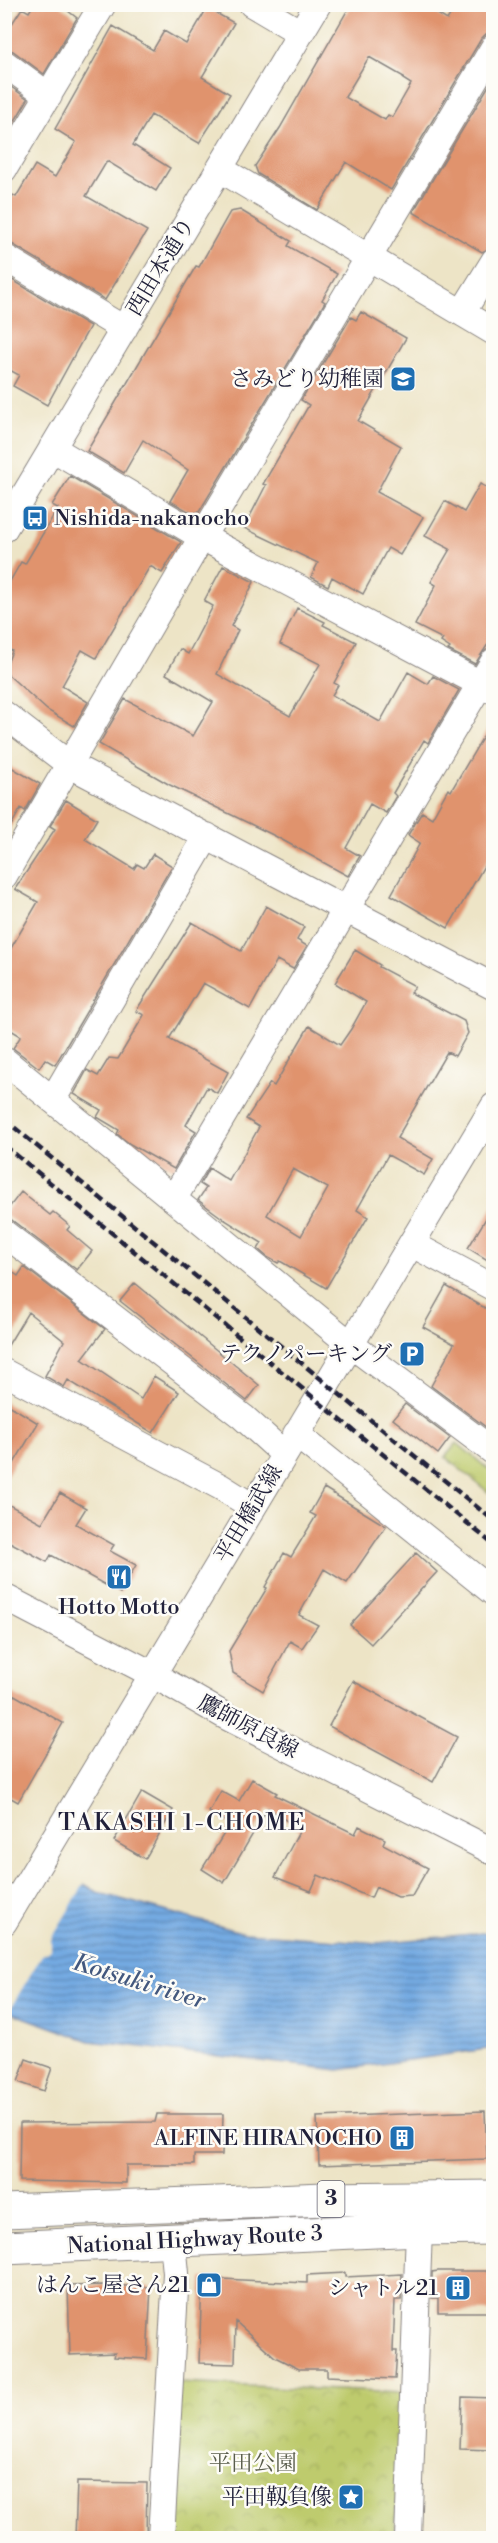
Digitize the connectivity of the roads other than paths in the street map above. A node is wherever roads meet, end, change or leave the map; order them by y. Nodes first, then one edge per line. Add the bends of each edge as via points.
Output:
1 (104, 4) edge
2 (252, 4) edge
3 (318, 4) edge
4 (301, 33) junction
5 (494, 47) edge
6 (4, 63) edge
7 (49, 96) junction
8 (4, 170) edge
9 (220, 170) junction
10 (4, 257) edge
11 (369, 258) junction
12 (494, 261) edge
13 (462, 313) junction
14 (124, 329) junction
15 (494, 332) edge
16 (52, 448) junction
17 (4, 529) edge
18 (202, 537) junction
19 (494, 661) edge
20 (487, 687) edge
21 (4, 714) edge
22 (70, 765) junction
23 (207, 836) junction
24 (4, 876) edge
25 (347, 909) junction
26 (494, 987) edge
27 (4, 1060) edge
28 (53, 1099) junction
29 (494, 1106) edge
30 (174, 1198) junction
31 (4, 1233) edge
32 (412, 1244) junction
33 (494, 1288) edge
34 (350, 1344) junction
35 (4, 1372) edge
36 (290, 1444) junction
37 (494, 1452) edge
38 (253, 1507) junction
39 (494, 1593) edge
40 (4, 1597) edge
41 (153, 1674) junction
42 (494, 1852) edge
43 (4, 1922) edge
44 (494, 2197) edge
45 (4, 2211) edge
46 (494, 2228) edge
47 (419, 2229) junction
48 (173, 2242) junction
49 (4, 2248) edge
50 (161, 2538) edge
51 (408, 2538) edge

1 - 7 street
2 - 4 street
3 - 4 street, 西田本通り
4 - 9 street, 西田本通り
5 - 11 street
6 - 7 street
7 - 8 street
9 - 11 street
9 - 14 street, 西田本通り
10 - 14 street
11 - 13 street
11 - 18 street
12 - 13 street
13 - 15 street
14 - 16 street, 西田本通り
16 - 17 street, 西田本通り
16 - 18 street
18 - 20 street
18 - 22 street
19 - 20 street
20 - 25 street
21 - 22 street
22 - 23 street
22 - 24 street
23 - 25 street
23 - 28 street
25 - 26 street
25 - 30 street
27 - 28 street
28 - 30 street
29 - 32 street, 平田橋武線
30 - 34 street
31 - 36 street via 256,1428
32 - 33 street
32 - 34 street, 平田橋武線
34 - 36 street, 平田橋武線
34 - 37 street
35 - 38 street
36 - 38 street, 平田橋武線
36 - 39 street
38 - 41 street, 平田橋武線
40 - 41 street, 鷹師原良線
41 - 42 street, 鷹師原良線 via 237,1723
41 - 43 street, 平田橋武線
44 - 45 highway, National Highway Route 3 / 3
46 - 47 highway, National Highway Route 3 / 3
47 - 48 highway, National Highway Route 3 / 3
47 - 51 street
48 - 49 highway, National Highway Route 3 / 3
48 - 50 street via 176,2273

